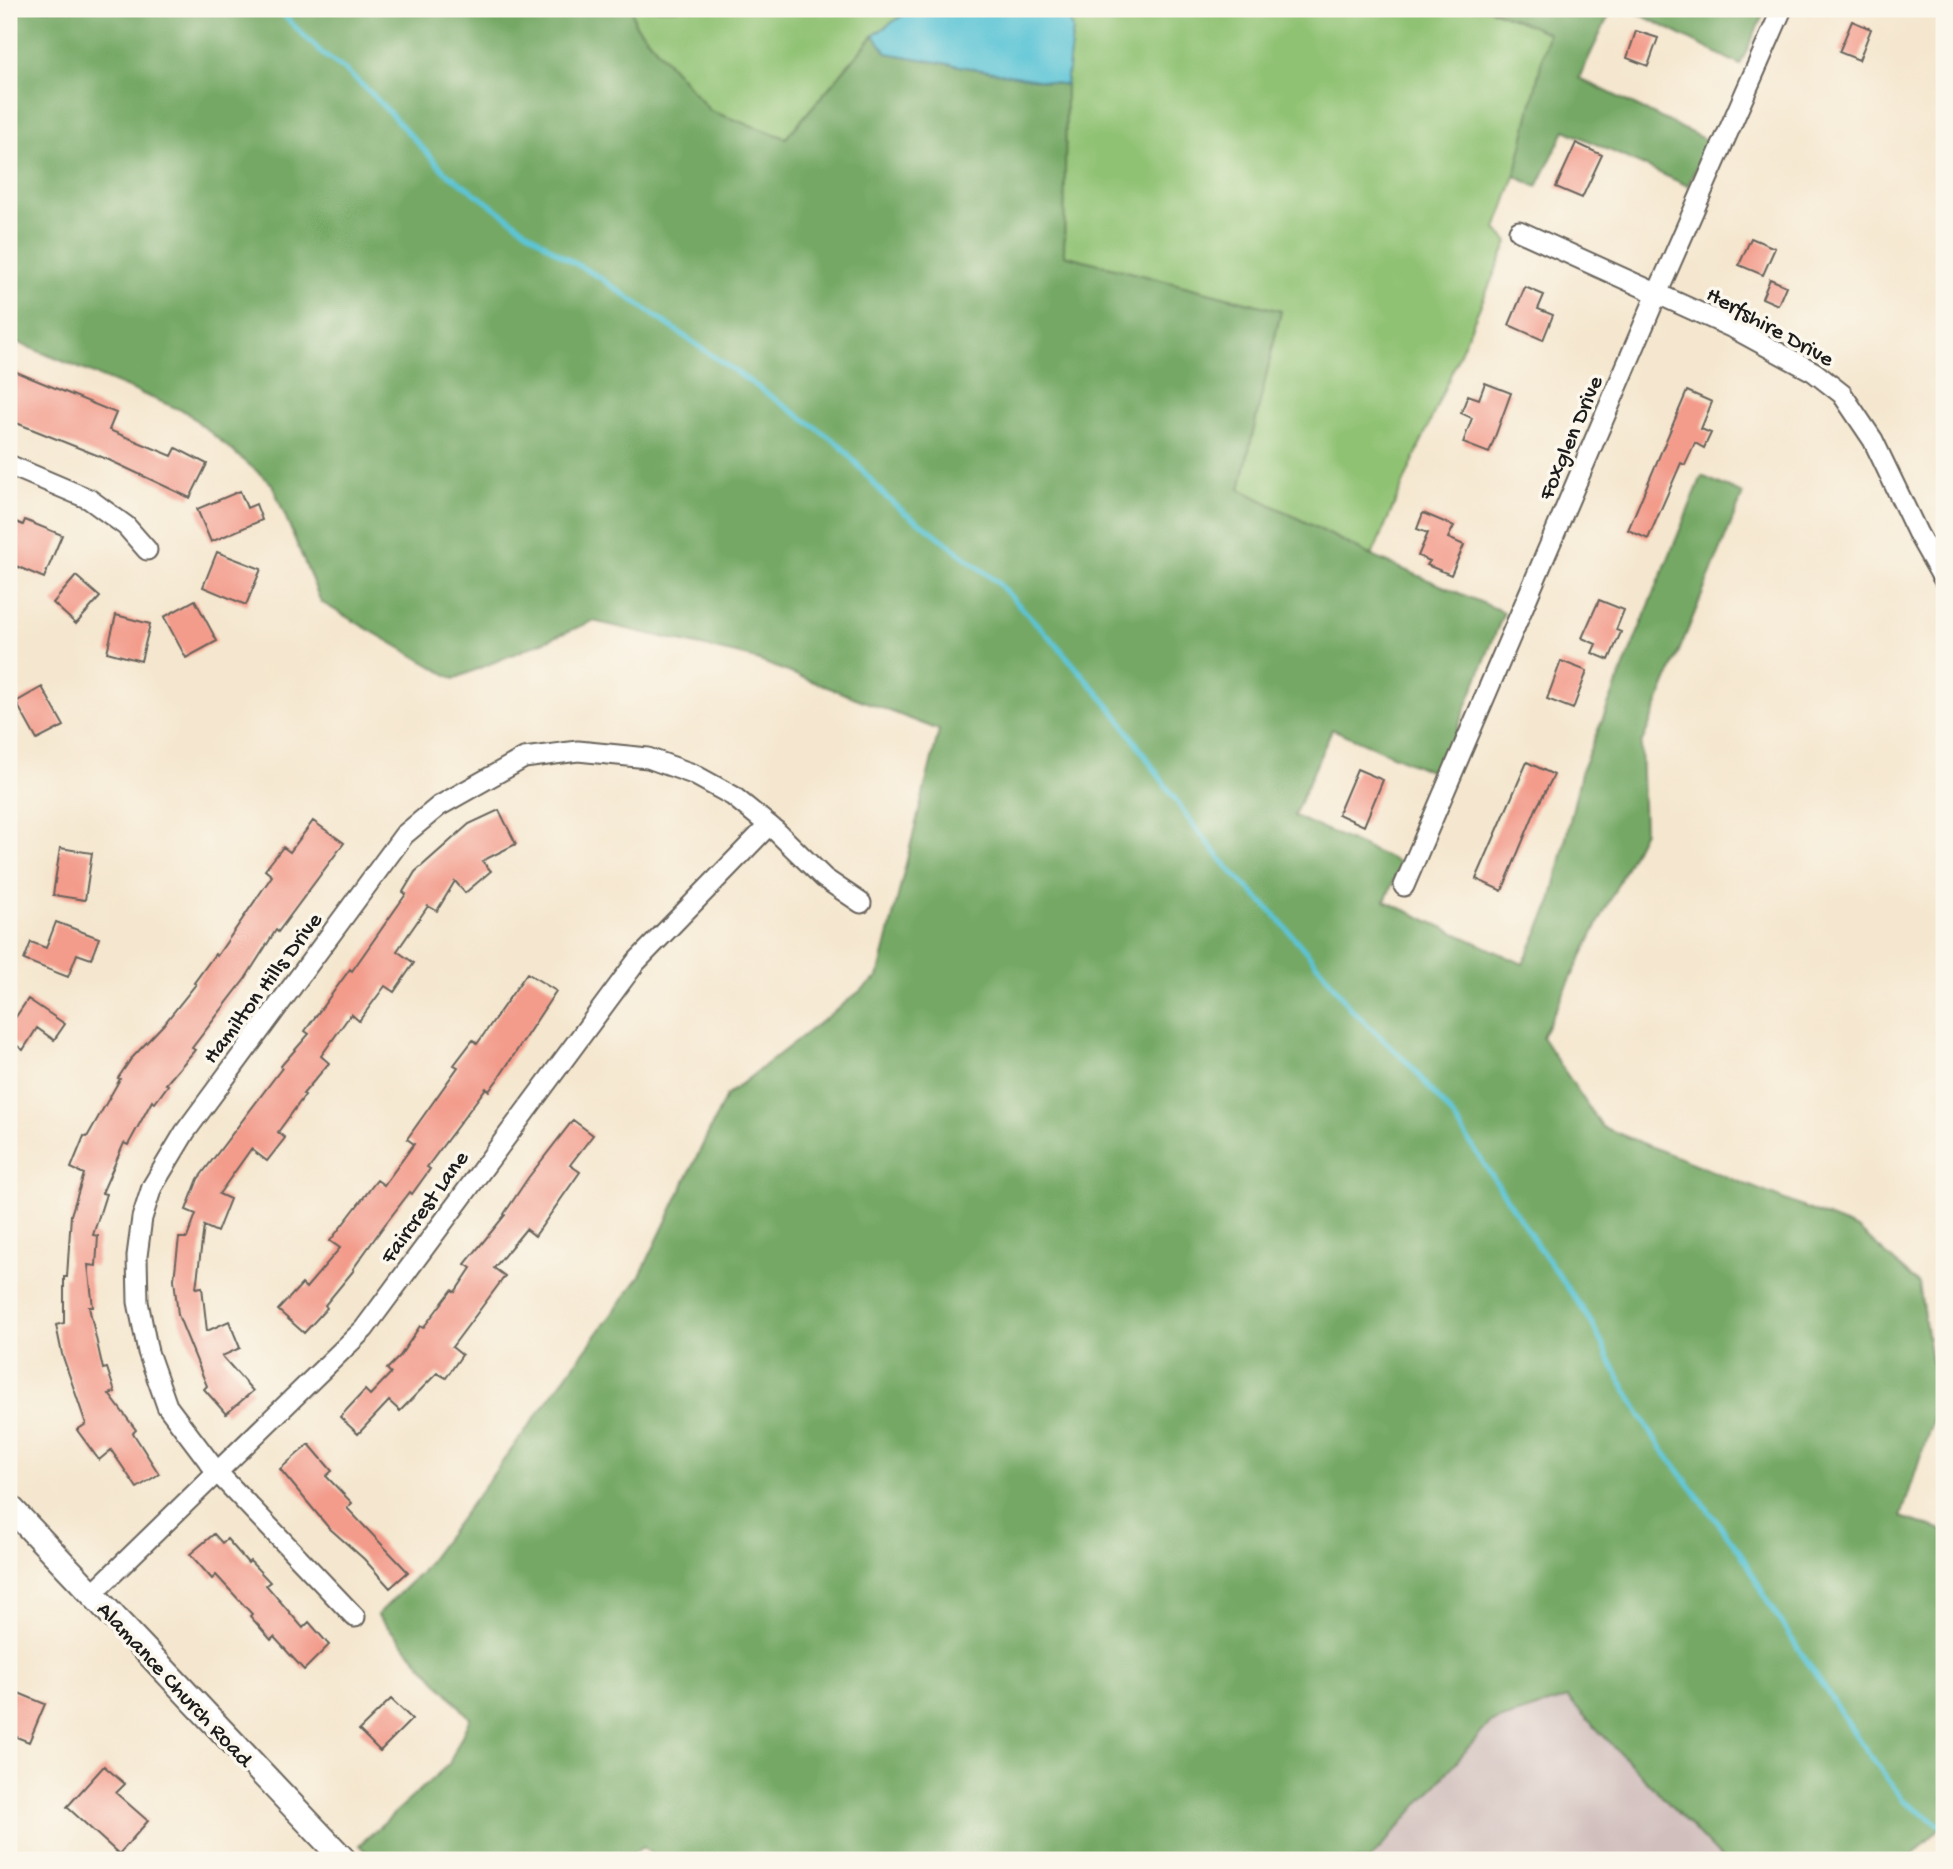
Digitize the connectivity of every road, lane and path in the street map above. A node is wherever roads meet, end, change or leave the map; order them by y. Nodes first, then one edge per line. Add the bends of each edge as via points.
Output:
1 (1782, 9) edge
2 (1518, 231) dead end
3 (1657, 294) junction
4 (9, 465) edge
5 (147, 550) dead end
6 (1944, 580) edge
7 (769, 825) junction
8 (1404, 886) dead end
9 (861, 903) dead end
10 (216, 1471) junction
11 (9, 1506) edge
12 (92, 1594) junction
13 (355, 1617) dead end
14 (344, 1860) edge

1 - 3 street, Foxglen Drive
2 - 3 street, Herfshire Drive
3 - 6 street, Herfshire Drive via 1733,328 1814,372 1842,394 1873,440
3 - 8 street, Foxglen Drive
4 - 5 street via 89,499 126,526
7 - 9 street, Hamilton Hills Drive via 824,878
7 - 10 street, Faircrest Lane via 636,962 364,1329
7 - 10 street, Hamilton Hills Drive via 733,796 693,774 648,758 578,751 524,758 439,806 404,835 185,1132 152,1187 142,1218 138,1302 148,1352 167,1406
10 - 12 street, Faircrest Lane
10 - 13 street, Hamilton Hills Drive
11 - 12 main road, Alamance Church Road
12 - 14 main road, Alamance Church Road

